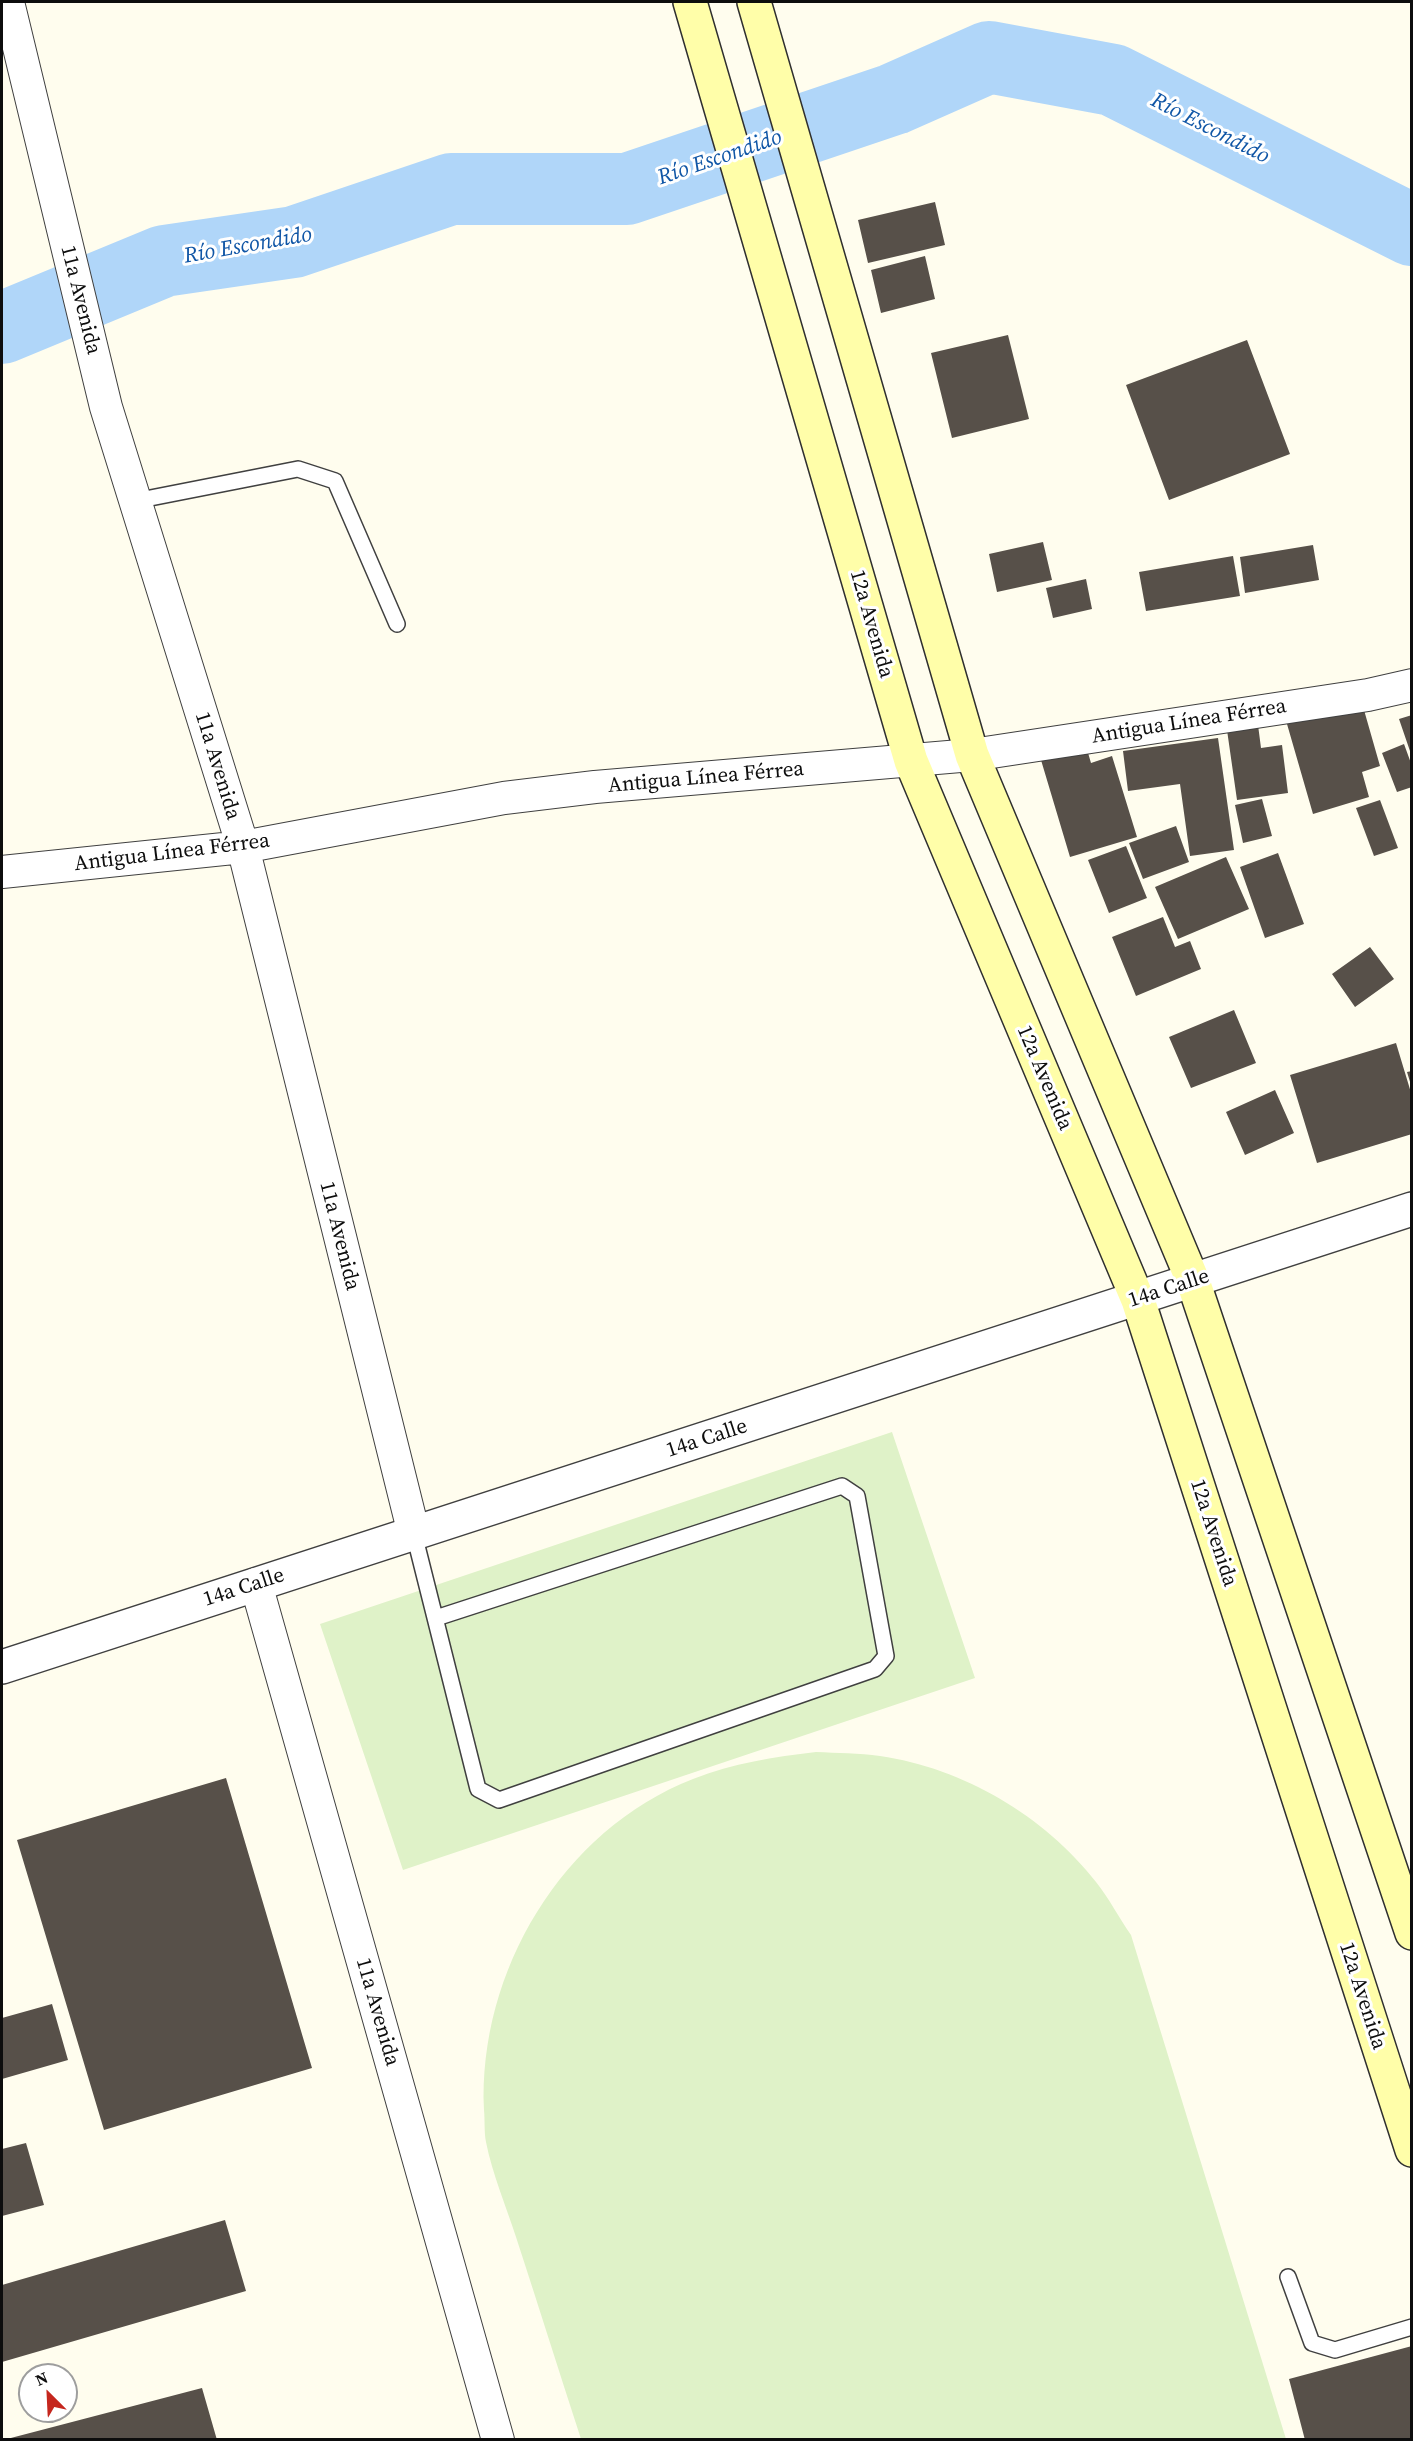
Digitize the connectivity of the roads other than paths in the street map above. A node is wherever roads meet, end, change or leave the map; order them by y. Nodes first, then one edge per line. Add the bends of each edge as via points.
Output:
1 (8, 2) edge
2 (690, 2) edge
3 (754, 2) edge
4 (135, 501) junction
5 (397, 624) dead end
6 (1412, 685) edge
7 (972, 755) junction
8 (911, 760) junction
9 (243, 847) junction
10 (2, 872) edge
11 (1412, 1209) edge
12 (1193, 1281) junction
13 (1138, 1299) junction
14 (414, 1534) junction
15 (256, 1584) junction
16 (436, 1618) junction
17 (2, 1667) edge
18 (1412, 1933) edge
19 (1412, 2150) edge
20 (1288, 2277) dead end
21 (1412, 2327) edge
22 (498, 2439) edge

1 - 4 street, 11a Avenida via 106,407
2 - 8 main road, 12a Avenida
3 - 7 main road
4 - 5 lane via 298,469 335,481
4 - 9 street, 11a Avenida
6 - 7 street, Antigua Línea Férrea
7 - 8 street, Antigua Línea Férrea
7 - 12 main road
8 - 9 street, Antigua Línea Férrea via 516,797
8 - 13 main road, 12a Avenida
9 - 10 street, Antigua Línea Férrea
9 - 14 street, 11a Avenida
11 - 12 street, 14a Calle
12 - 13 street, 14a Calle
12 - 18 main road
13 - 14 street, 14a Calle
13 - 19 main road, 12a Avenida
14 - 15 street, 14a Calle
14 - 16 lane
15 - 17 street, 14a Calle
15 - 22 street, 11a Avenida
16 - 16 lane via 842,1486 857,1496 886,1656 875,1669 499,1800 478,1789
20 - 21 lane via 1311,2343 1335,2350

